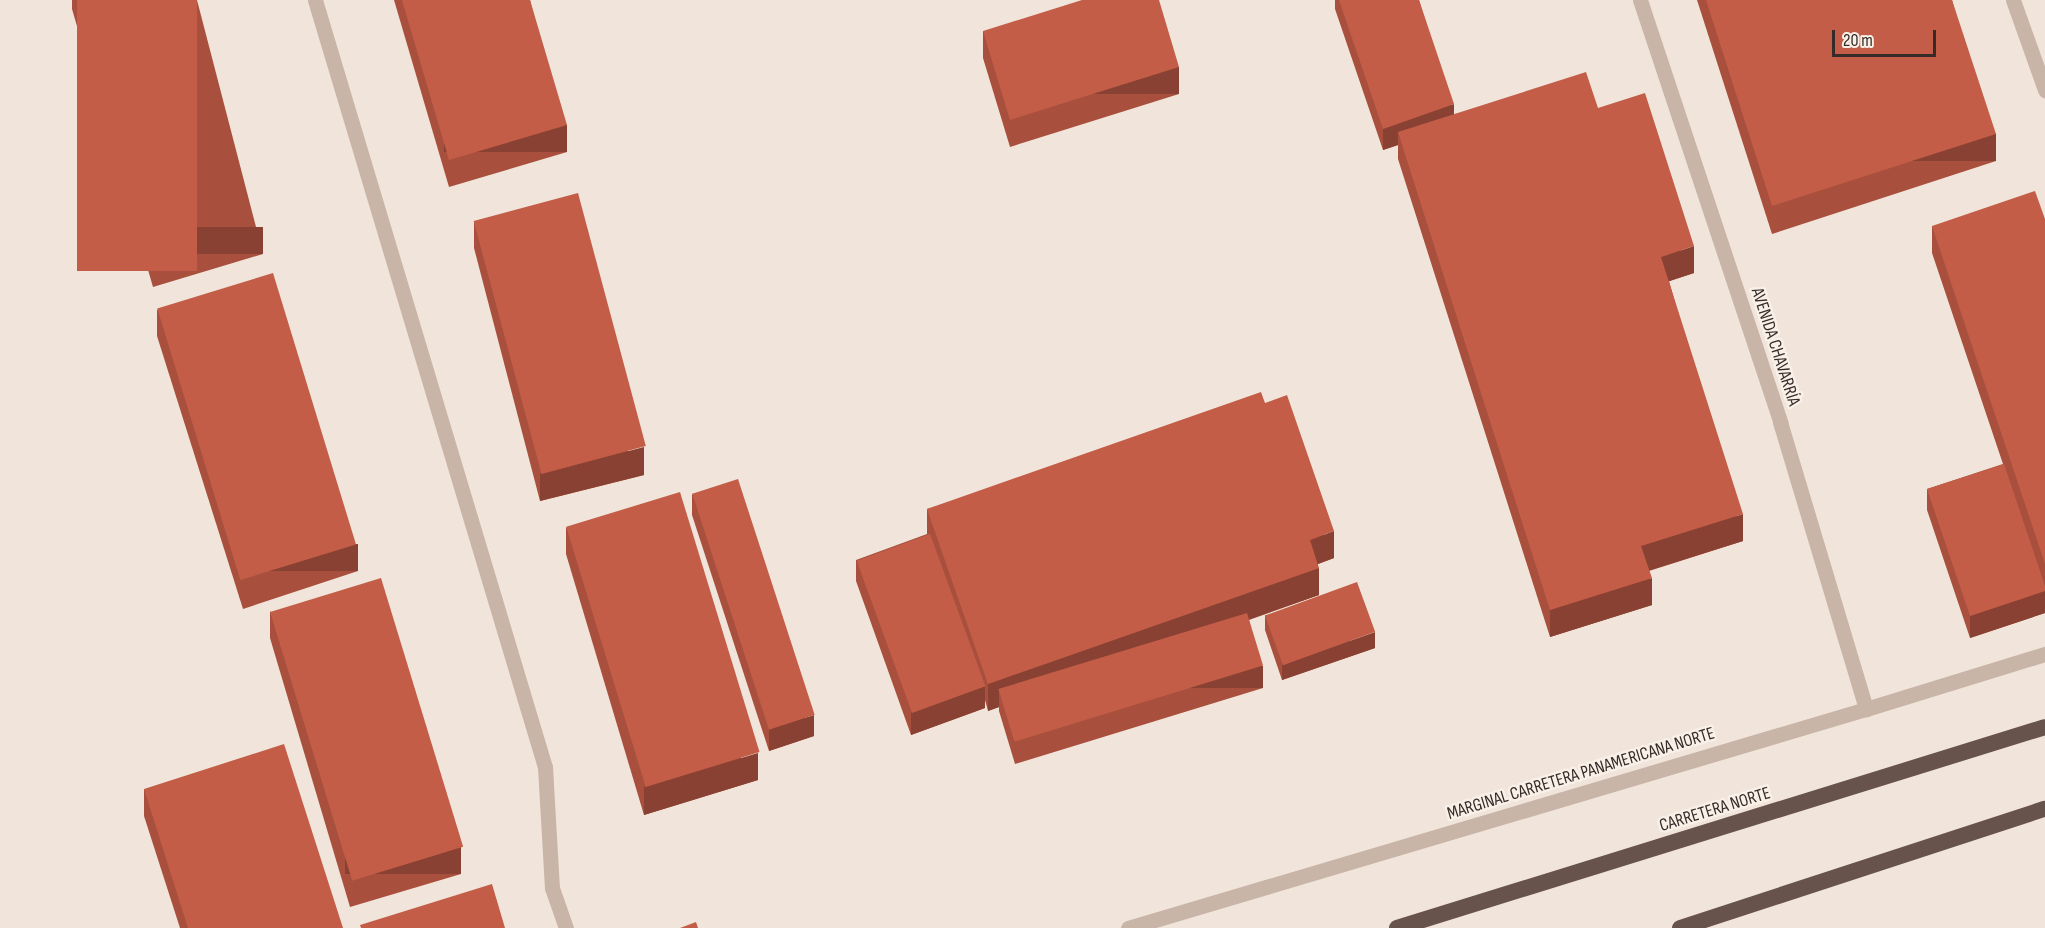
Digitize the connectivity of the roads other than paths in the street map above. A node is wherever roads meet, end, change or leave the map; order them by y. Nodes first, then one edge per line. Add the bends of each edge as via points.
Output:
1 (315, 0) edge
2 (1640, 0) edge
3 (2013, 0) edge
4 (2045, 90) edge
5 (2045, 654) edge
6 (1866, 709) junction
7 (2045, 727) edge
8 (2045, 809) edge
9 (566, 928) edge
10 (1128, 928) edge
11 (1397, 928) edge
12 (1680, 928) edge

1 - 9 street via 545,767 552,888
2 - 6 street, AVENIDA CHAVARRÍA via 1780,422
3 - 4 street
5 - 6 street, MARGINAL CARRETERA PANAMERICANA NORTE
6 - 10 street, MARGINAL CARRETERA PANAMERICANA NORTE
7 - 11 highway, CARRETERA NORTE
8 - 12 highway

